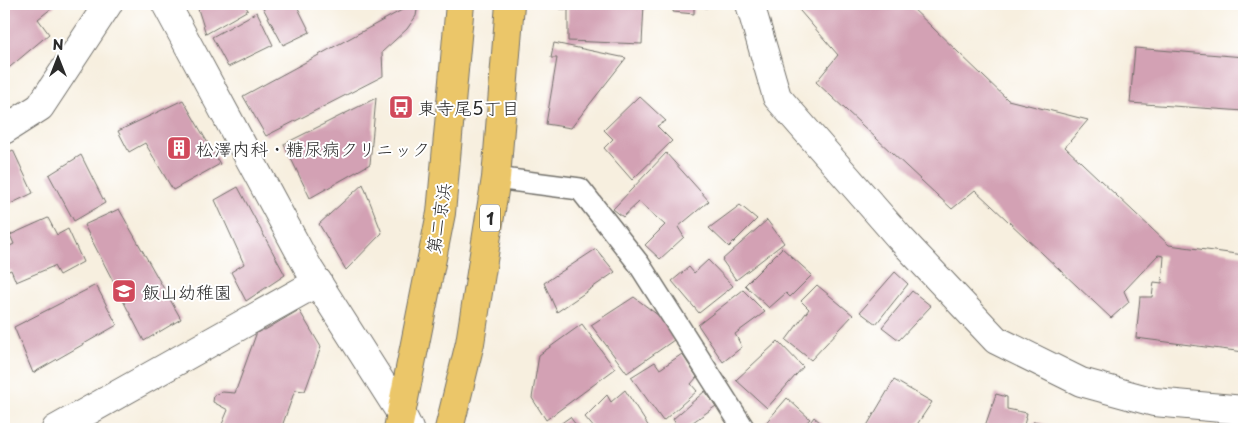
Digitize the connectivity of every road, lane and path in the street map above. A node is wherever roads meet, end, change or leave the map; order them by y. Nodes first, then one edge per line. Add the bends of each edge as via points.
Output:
1 (108, 4) edge
2 (166, 4) edge
3 (460, 4) edge
4 (510, 4) edge
5 (750, 4) edge
6 (4, 130) edge
7 (496, 178) junction
8 (318, 282) junction
9 (1244, 410) edge
10 (403, 424) edge
11 (56, 429) edge
12 (449, 429) edge
13 (744, 429) edge

1 - 6 street via 40,108
2 - 8 street
3 - 10 highway, 第二京浜 via 441,212
4 - 7 highway, 1
5 - 9 street via 777,97 899,237 996,340 1081,382 1154,402
7 - 12 highway, 1 via 470,343
7 - 13 lane via 580,188 639,264
8 - 10 street
8 - 11 street

